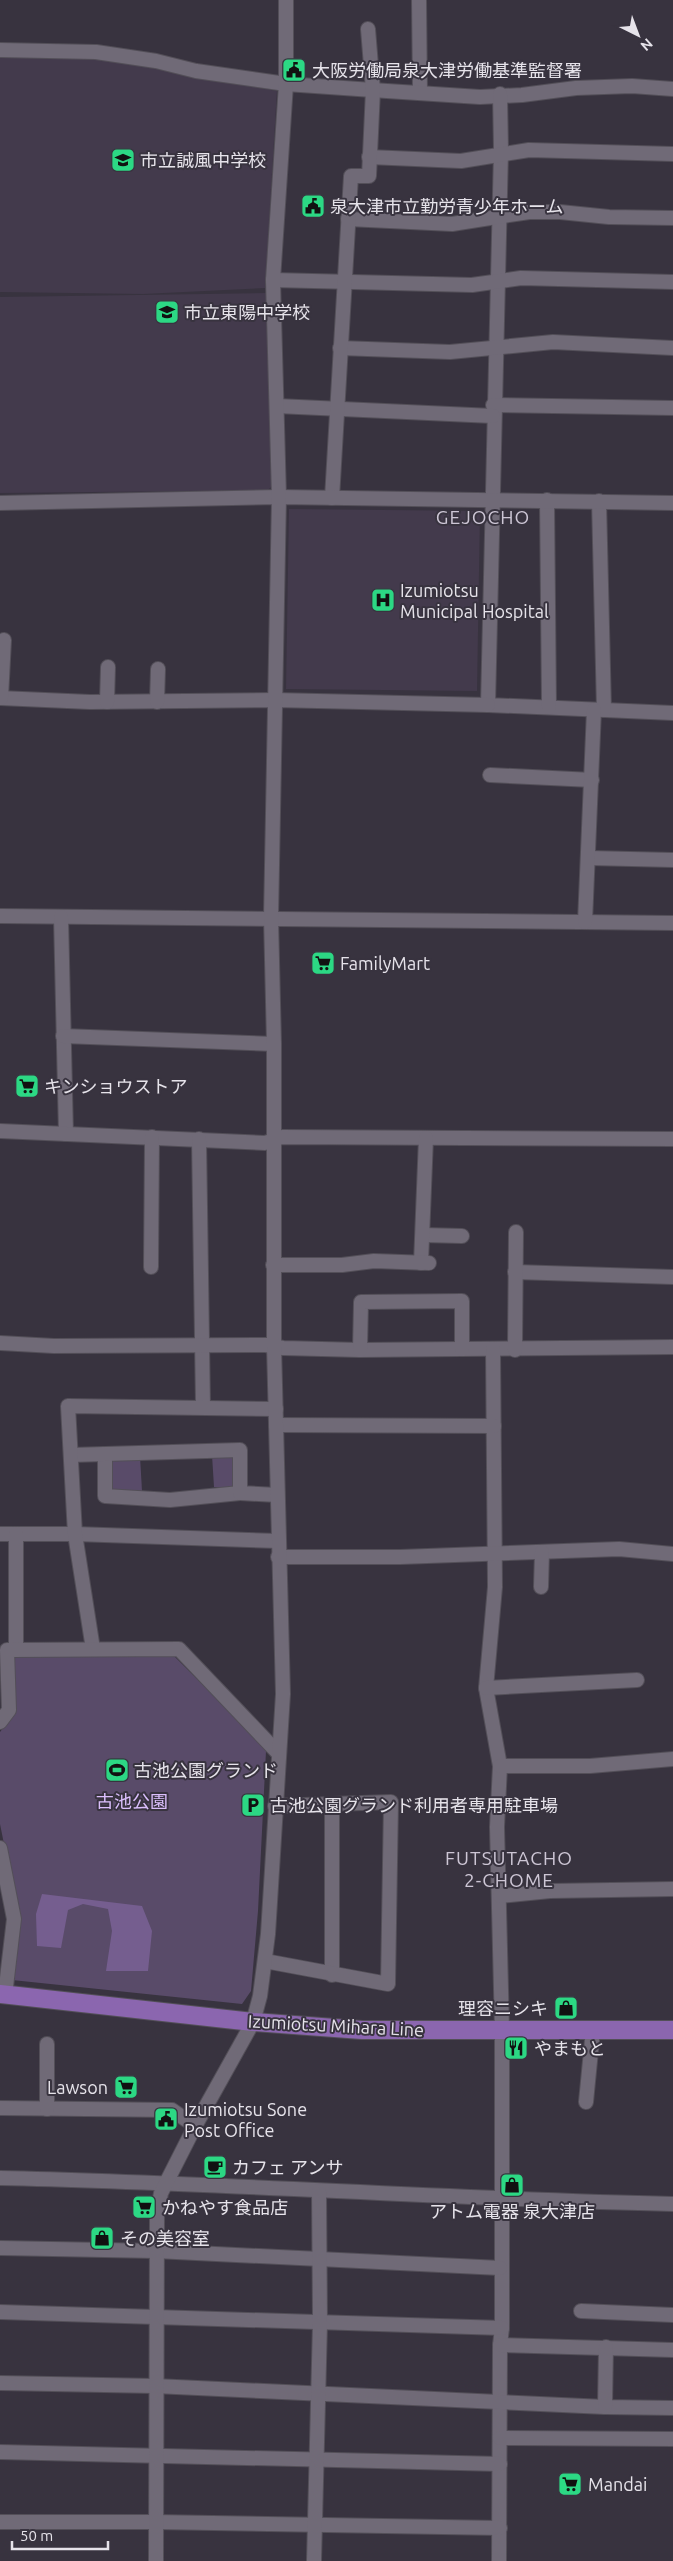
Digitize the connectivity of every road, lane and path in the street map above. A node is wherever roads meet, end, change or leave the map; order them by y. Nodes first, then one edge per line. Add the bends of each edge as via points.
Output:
1 (286, 0) edge
2 (419, 0) edge
3 (368, 29) dead end
4 (0, 50) edge
5 (286, 84) junction
6 (673, 89) edge
7 (372, 90) junction
8 (420, 93) junction
9 (500, 94) junction
10 (673, 154) edge
11 (500, 156) junction
12 (370, 157) junction
13 (499, 217) junction
14 (673, 218) edge
15 (348, 219) junction
16 (273, 280) junction
17 (344, 282) junction
18 (673, 282) edge
19 (496, 283) junction
20 (495, 346) junction
21 (340, 348) junction
22 (673, 348) edge
23 (277, 406) junction
24 (673, 408) edge
25 (337, 409) junction
26 (493, 410) junction
27 (279, 497) junction
28 (332, 498) junction
29 (491, 499) junction
30 (547, 500) junction
31 (599, 501) junction
32 (0, 503) edge
33 (673, 503) edge
34 (2, 648) edge
35 (108, 667) dead end
36 (158, 669) dead end
37 (1, 698) edge
38 (274, 700) junction
39 (107, 702) junction
40 (157, 702) junction
41 (488, 705) junction
42 (549, 708) junction
43 (599, 710) junction
44 (673, 712) edge
45 (490, 775) dead end
46 (592, 780) junction
47 (589, 858) junction
48 (673, 860) edge
49 (0, 916) edge
50 (60, 917) junction
51 (271, 918) junction
52 (585, 922) junction
53 (673, 923) edge
54 (63, 1036) junction
55 (274, 1044) junction
56 (0, 1131) edge
57 (66, 1134) junction
58 (152, 1137) junction
59 (426, 1138) junction
60 (199, 1139) junction
61 (673, 1139) edge
62 (272, 1140) junction
63 (516, 1232) dead end
64 (423, 1235) junction
65 (462, 1236) dead end
66 (273, 1265) junction
67 (151, 1267) dead end
68 (515, 1272) junction
69 (673, 1277) edge
70 (0, 1343) edge
71 (202, 1345) junction
72 (274, 1346) junction
73 (673, 1347) edge
74 (493, 1349) junction
75 (360, 1350) junction
76 (462, 1350) junction
77 (515, 1350) junction
78 (204, 1407) junction
79 (276, 1409) junction
80 (276, 1425) junction
81 (494, 1426) junction
82 (105, 1454) junction
83 (71, 1456) junction
84 (240, 1493) junction
85 (277, 1495) junction
86 (0, 1534) edge
87 (16, 1534) junction
88 (75, 1534) junction
89 (278, 1541) junction
90 (542, 1552) junction
91 (495, 1554) junction
92 (673, 1554) edge
93 (278, 1557) junction
94 (540, 1587) dead end
95 (93, 1649) junction
96 (16, 1650) junction
97 (637, 1680) dead end
98 (486, 1688) junction
99 (0, 1722) edge
100 (279, 1754) junction
101 (673, 1759) edge
102 (500, 1766) junction
103 (332, 1804) junction
104 (276, 1806) junction
105 (0, 1848) edge
106 (673, 1889) edge
107 (500, 1896) junction
108 (265, 1960) junction
109 (332, 1975) junction
110 (2, 1994) edge
111 (253, 2022) junction
112 (502, 2030) junction
113 (593, 2030) junction
114 (673, 2030) edge
115 (48, 2044) dead end
116 (586, 2102) dead end
117 (0, 2108) edge
118 (47, 2109) junction
119 (194, 2126) junction
120 (0, 2178) edge
121 (168, 2182) junction
122 (319, 2191) junction
123 (501, 2200) junction
124 (673, 2204) edge
125 (0, 2248) edge
126 (156, 2251) junction
127 (318, 2259) junction
128 (500, 2268) junction
129 (581, 2311) dead end
130 (0, 2312) edge
131 (673, 2315) edge
132 (156, 2317) junction
133 (320, 2323) junction
134 (502, 2328) junction
135 (500, 2345) junction
136 (606, 2347) junction
137 (673, 2350) edge
138 (0, 2383) edge
139 (155, 2386) junction
140 (318, 2393) junction
141 (499, 2402) junction
142 (605, 2407) junction
143 (673, 2408) edge
144 (500, 2438) junction
145 (673, 2439) edge
146 (0, 2452) edge
147 (156, 2454) junction
148 (316, 2460) junction
149 (500, 2464) junction
150 (0, 2522) edge
151 (156, 2522) junction
152 (315, 2526) junction
153 (500, 2528) junction
154 (156, 2561) edge
155 (314, 2561) edge
156 (499, 2561) edge

1 - 5 street
2 - 8 street
3 - 7 street
4 - 5 street via 96,52
5 - 7 street
5 - 16 street
6 - 9 street via 632,86
7 - 8 street
7 - 12 street
8 - 9 street via 480,97
9 - 11 street
10 - 11 street via 529,150
11 - 12 street via 462,161
11 - 13 street
12 - 15 street via 369,176 351,176
13 - 14 street via 529,212 560,212
13 - 15 street via 452,224
13 - 19 street
15 - 17 street
16 - 17 street
16 - 23 street
17 - 19 street
17 - 21 street
18 - 19 street via 521,278
19 - 20 street
20 - 21 street via 450,352
20 - 22 street via 553,342
20 - 26 street
21 - 25 street
23 - 25 street
23 - 27 street
24 - 26 street
25 - 26 street
25 - 28 street
26 - 29 street
27 - 28 street
27 - 32 street
27 - 38 street
28 - 29 street
29 - 30 street
29 - 41 street
30 - 31 street
30 - 42 street
31 - 33 street
31 - 43 street
34 - 37 street
35 - 39 street
36 - 40 street
37 - 39 street
38 - 40 street
38 - 41 street
38 - 51 street
39 - 40 street
41 - 42 street
42 - 43 street
43 - 44 street
43 - 46 street
45 - 46 street
46 - 47 street
47 - 48 street
47 - 52 street
49 - 50 street
50 - 51 street
50 - 54 street
51 - 52 street
51 - 55 street
52 - 53 street
54 - 55 street
54 - 57 street
55 - 62 street
56 - 57 street
57 - 58 street
58 - 60 street
58 - 67 street
59 - 61 street
59 - 62 street via 282,1137
59 - 64 street
60 - 62 street via 265,1143
60 - 71 street
62 - 66 street
63 - 68 street
64 - 65 street
64 - 66 street via 425,1263 374,1260 342,1265
66 - 72 street
68 - 69 street
68 - 77 street
70 - 71 street
71 - 72 street
71 - 78 street
72 - 75 street
72 - 79 street
73 - 77 street
74 - 76 street
74 - 77 street
74 - 81 street
75 - 76 street
75 - 76 street via 361,1302 462,1301
78 - 79 street
78 - 83 street via 68,1406
79 - 80 street
80 - 81 street
80 - 85 street
81 - 91 street
82 - 83 street
82 - 84 street via 105,1496 170,1500
82 - 84 street via 240,1450
83 - 88 street
84 - 85 street
85 - 89 street
86 - 87 street
87 - 88 street
87 - 96 street
88 - 89 street
88 - 95 street
89 - 93 street
90 - 91 street
90 - 92 street via 619,1549
90 - 94 street
91 - 93 street
91 - 98 street
93 - 100 street via 283,1694
95 - 96 street
95 - 100 street via 179,1649
96 - 99 street via 7,1650 9,1710
97 - 98 street
98 - 102 street
100 - 104 street
101 - 102 street via 590,1766
102 - 107 street via 497,1827
103 - 104 street
103 - 109 street
103 - 109 street via 391,1802 388,1984
104 - 108 street
105 - 110 street via 14,1919
106 - 107 street via 550,1891
107 - 112 street
108 - 109 street
108 - 111 street
110 - 111 main road, Izumiotsu Mihara Line
111 - 112 main road, Izumiotsu Mihara Line via 362,2030
111 - 119 street
112 - 113 main road, Izumiotsu Mihara Line
112 - 123 street
113 - 114 main road, Izumiotsu Mihara Line
113 - 116 street
115 - 118 street
117 - 118 street
118 - 119 street via 172,2110
119 - 121 street
120 - 121 street
121 - 122 street
121 - 126 street via 157,2215
122 - 123 street
122 - 127 street
123 - 124 street
123 - 128 street
125 - 126 street
126 - 127 street
126 - 132 street
127 - 128 street
127 - 133 street
128 - 134 street
129 - 131 street
130 - 132 street
132 - 133 street
132 - 139 street
133 - 134 street
133 - 140 street
134 - 135 street
135 - 136 street
135 - 141 street
136 - 137 street
136 - 142 street
138 - 139 street
139 - 140 street
139 - 147 street
140 - 141 street
140 - 148 street
141 - 142 street
141 - 144 street
142 - 143 street
144 - 145 street
144 - 149 street
146 - 147 street
147 - 148 street
147 - 151 street
148 - 149 street
148 - 152 street
149 - 153 street
150 - 151 street
151 - 152 street
151 - 154 street
152 - 153 street
152 - 155 street
153 - 156 street

